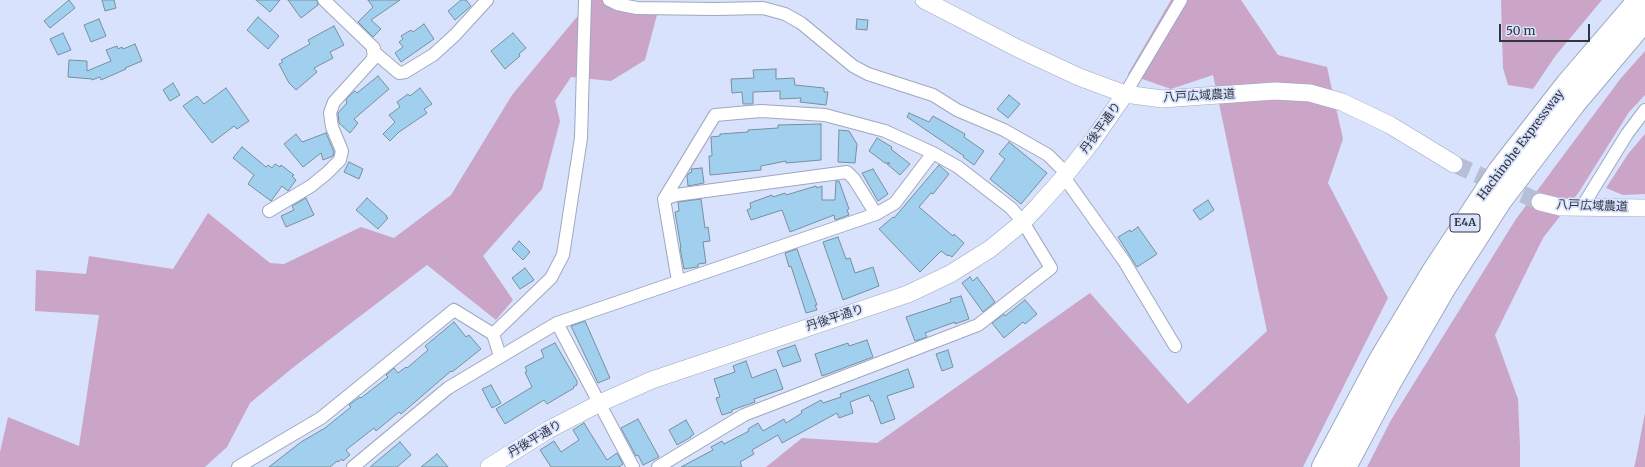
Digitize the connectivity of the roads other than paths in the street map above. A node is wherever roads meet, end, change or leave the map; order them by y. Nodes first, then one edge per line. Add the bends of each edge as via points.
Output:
1 (324, 0) edge
2 (487, 0) edge
3 (585, 0) edge
4 (609, 0) edge
5 (924, 0) edge
6 (1181, 0) edge
7 (1639, 0) edge
8 (1645, 20) edge
9 (374, 52) junction
10 (1125, 94) junction
11 (1645, 110) edge
12 (933, 152) junction
13 (1454, 164) tunnel mouth
14 (1066, 176) junction
15 (664, 199) junction
16 (1540, 202) tunnel mouth
17 (1582, 207) junction
18 (1645, 208) edge
19 (269, 211) dead end
20 (876, 214) junction
21 (1022, 222) junction
22 (678, 281) junction
23 (557, 323) junction
24 (493, 334) junction
25 (1175, 346) dead end
26 (500, 356) junction
27 (600, 403) junction
28 (238, 467) edge
29 (353, 467) edge
30 (489, 467) edge
31 (633, 467) edge
32 (658, 467) edge
33 (1323, 467) edge
34 (1345, 467) edge

1 - 9 street via 374,48
2 - 9 street via 433,55 405,72 399,73
3 - 24 street via 581,138 563,255 551,278
4 - 14 street via 637,8 763,8 785,14 801,23 853,66 868,74 933,95 957,110 1004,130 1048,156
5 - 10 street, 八戸広域農道 via 1019,50
6 - 10 street
7 - 33 highway, Hachinohe Expressway / E4A via 1566,84 1499,171 1434,270 1380,360
8 - 34 highway, Hachinohe Expressway / E4A via 1574,104 1501,200 1445,287
9 - 19 street via 373,59 334,102 330,113 332,127 342,151 340,160 311,186
10 - 13 street, 八戸広域農道 via 1162,99 1275,91 1310,93 1342,102 1390,125
10 - 14 street, 丹後平通り
11 - 17 street via 1627,134
12 - 15 street via 885,131 825,115 761,111 715,115
12 - 20 street via 895,203
12 - 21 street via 958,167 1011,208
14 - 21 street, 丹後平通り
14 - 25 street via 1124,261
15 - 20 street via 676,195 847,172
15 - 22 street
16 - 17 street, 八戸広域農道 via 1560,207
17 - 18 street, 八戸広域農道
20 - 22 street
21 - 27 street, 丹後平通り via 990,249 957,270 908,294 652,380
21 - 32 street via 1051,268 978,325 744,415
22 - 23 street
23 - 26 street
23 - 27 street
24 - 26 street
24 - 28 street via 454,310 321,418
26 - 29 street via 448,388
27 - 30 street, 丹後平通り via 548,430
27 - 31 street

